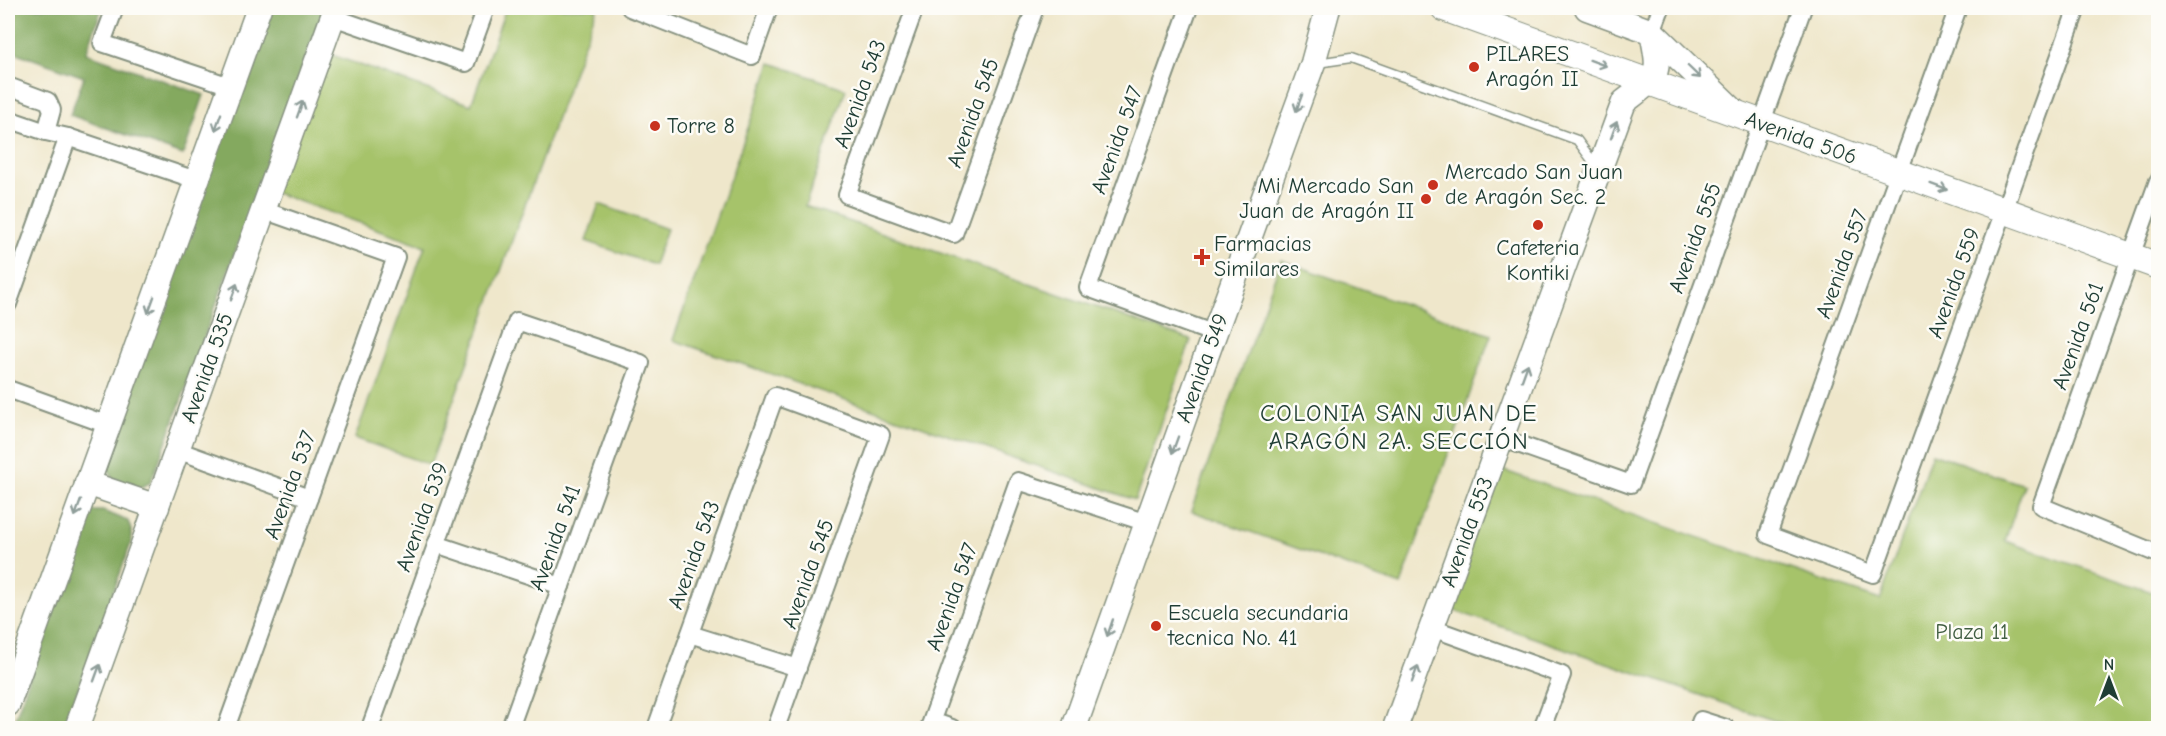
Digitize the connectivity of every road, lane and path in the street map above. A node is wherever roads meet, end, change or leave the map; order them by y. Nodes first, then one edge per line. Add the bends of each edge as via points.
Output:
1 (114, 8) edge
2 (259, 8) edge
3 (486, 8) edge
4 (630, 8) edge
5 (769, 8) edge
6 (915, 8) edge
7 (1035, 8) edge
8 (1189, 8) edge
9 (1328, 8) edge
10 (1444, 8) edge
11 (1587, 8) edge
12 (1660, 8) edge
13 (1803, 8) edge
14 (1958, 8) edge
15 (2078, 8) edge
16 (334, 12) edge
17 (1652, 32) junction
18 (1313, 63) junction
19 (1650, 82) junction
20 (8, 86) edge
21 (230, 86) junction
22 (8, 119) edge
23 (1749, 120) junction
24 (46, 132) junction
25 (68, 137) junction
26 (1599, 170) junction
27 (1898, 173) junction
28 (196, 180) junction
29 (2158, 181) edge
30 (263, 210) junction
31 (2004, 211) junction
32 (954, 234) joint
33 (2131, 256) junction
34 (2158, 266) edge
35 (8, 304) edge
36 (1215, 334) junction
37 (642, 363) joint
38 (8, 389) edge
39 (108, 425) junction
40 (881, 435) joint
41 (1501, 438) junction
42 (177, 450) junction
43 (87, 483) junction
44 (309, 498) junction
45 (157, 507) junction
46 (1147, 523) junction
47 (436, 544) junction
48 (2158, 554) edge
49 (1873, 574) joint
50 (561, 586) junction
51 (1432, 628) junction
52 (690, 634) junction
53 (798, 668) junction
54 (8, 704) edge
55 (1699, 724) edge
56 (930, 725) edge
57 (77, 729) edge
58 (226, 729) edge
59 (370, 729) edge
60 (510, 729) edge
61 (656, 729) edge
62 (776, 729) edge
63 (952, 729) edge
64 (1074, 729) edge
65 (1395, 729) edge
66 (1542, 729) edge
67 (1726, 729) edge

1 - 21 street via 102,42
2 - 21 street
3 - 16 street via 466,63
4 - 5 street via 752,56
6 - 32 street, Avenida 543 via 847,195
7 - 32 street, Avenida 545
8 - 36 street, Avenida 547 via 1088,288
9 - 18 street, Avenida 549
10 -> 19 main road, Avenida 506
11 - 17 street
12 - 17 street
13 - 23 street, Avenida 555
14 - 27 street, Avenida 557
15 - 31 street, Avenida 559
30 -> 16 street, Avenida 535
17 - 19 street via 1657,64
17 -> 23 street
18 - 26 lane via 1351,58 1577,140
18 -> 36 street, Avenida 549
19 - 23 main road, Avenida 506
26 -> 19 street, Avenida 553 via 1624,102
20 - 24 street via 48,101 52,110
21 -> 28 street
22 - 24 street
23 - 27 main road, Avenida 506
23 - 41 street, Avenida 555 via 1630,484
24 - 25 street
25 - 28 street
25 - 35 street
41 -> 26 street, Avenida 553
27 -> 31 main road, Avenida 506
27 - 49 street, Avenida 557 via 1768,535
28 -> 39 street
29 - 33 street, Avenida 561
42 -> 30 street, Avenida 535
30 - 44 street, Avenida 537 via 396,257
31 - 33 main road, Avenida 506
31 - 49 street, Avenida 559
33 - 34 main road, Avenida 506
33 - 48 street, Avenida 561 via 2041,506
36 -> 46 street, Avenida 549
37 - 47 street, Avenida 539 via 517,321
37 - 50 street, Avenida 541
38 - 39 street
39 - 43 street
40 - 52 street, Avenida 543 via 775,396
40 - 53 street, Avenida 545
41 - 51 street, Avenida 553
42 - 44 street
42 - 45 street, Avenida 535
43 - 45 street
43 -> 54 street
44 - 58 street, Avenida 537
57 -> 45 street, Avenida 535
46 - 56 street, Avenida 547 via 1018,481
46 -> 64 street, Avenida 549
47 - 50 street
47 - 59 street, Avenida 539
50 - 60 street, Avenida 541
65 -> 51 street, Avenida 553
51 - 66 street via 1562,675
52 - 53 street
52 - 61 street, Avenida 543
53 - 62 street, Avenida 545
55 - 67 street
56 - 63 street

